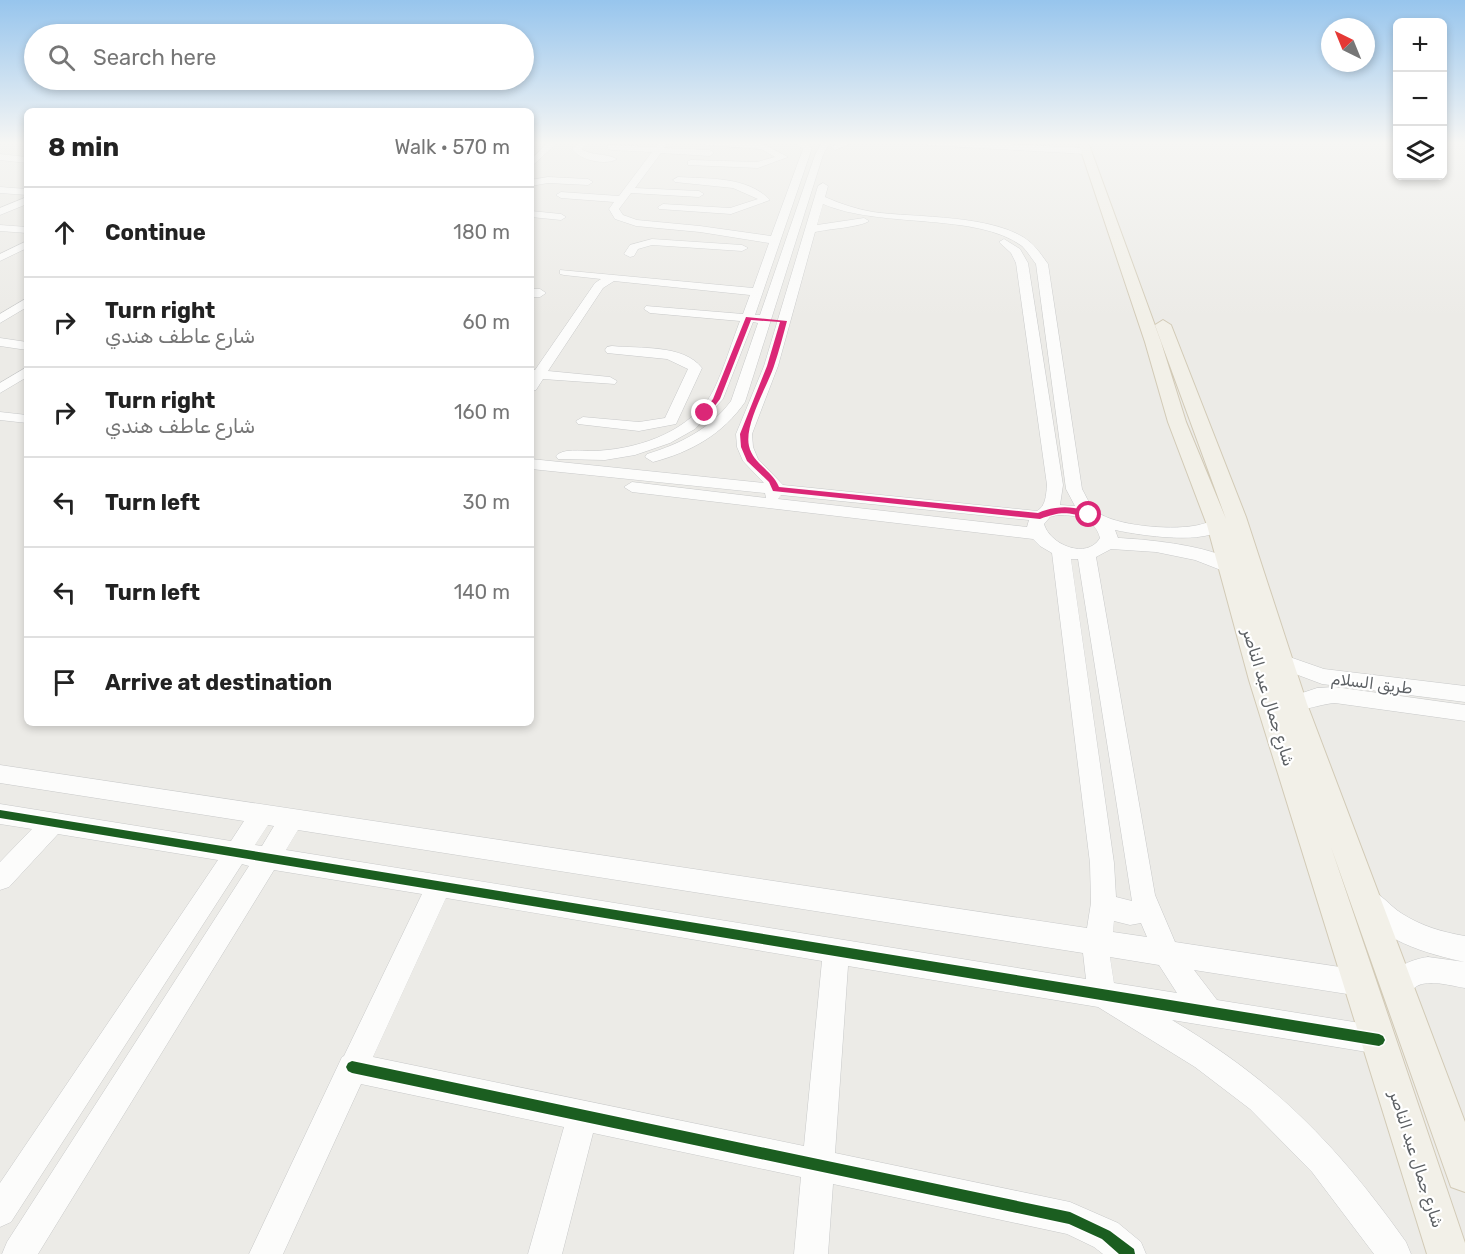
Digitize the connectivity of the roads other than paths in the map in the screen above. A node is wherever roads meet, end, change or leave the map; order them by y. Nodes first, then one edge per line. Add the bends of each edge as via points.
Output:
1 (777, 200) edge
2 (22, 201) edge
3 (620, 201) edge
4 (775, 201) edge
5 (799, 201) edge
6 (819, 201) edge
7 (824, 201) edge
8 (1108, 201) edge
9 (24, 205) edge
10 (663, 207) dead end
11 (0, 212) edge
12 (534, 214) edge
13 (0, 217) edge
14 (561, 217) dead end
15 (854, 217) junction
16 (0, 228) edge
17 (811, 230) junction
18 (0, 234) edge
19 (24, 235) edge
20 (24, 236) edge
21 (24, 237) edge
22 (24, 238) edge
23 (773, 245) junction
24 (0, 252) edge
25 (630, 254) dead end
26 (0, 258) edge
27 (564, 272) dead end
28 (612, 277) junction
29 (757, 292) junction
30 (24, 297) edge
31 (24, 304) edge
32 (650, 309) dead end
33 (0, 311) edge
34 (748, 318) junction
35 (0, 319) edge
36 (766, 319) junction
37 (784, 321) junction
38 (1158, 334) junction
39 (0, 336) edge
40 (24, 338) edge
41 (0, 342) edge
42 (24, 346) edge
43 (612, 350) dead end
44 (24, 366) edge
45 (535, 374) edge
46 (24, 375) edge
47 (0, 381) edge
48 (610, 381) dead end
49 (685, 393) junction
50 (716, 399) junction
51 (1, 403) edge
52 (24, 407) edge
53 (24, 417) edge
54 (583, 421) dead end
55 (534, 453) edge
56 (534, 465) edge
57 (568, 474) junction
58 (534, 476) edge
59 (773, 496) junction
60 (1044, 514) junction
61 (1096, 519) junction
62 (1218, 525) junction
63 (1037, 534) junction
64 (1108, 543) junction
65 (1061, 551) junction
66 (1086, 554) junction
67 (1232, 568) junction
68 (1281, 661) junction
69 (1334, 686) junction
70 (1465, 694) edge
71 (1294, 704) junction
72 (1465, 713) edge
73 (0, 774) edge
74 (0, 814) edge
75 (262, 814) junction
76 (292, 819) junction
77 (53, 823) junction
78 (237, 853) junction
79 (266, 858) junction
80 (0, 879) edge
81 (439, 886) junction
82 (1365, 896) junction
83 (1104, 903) junction
84 (1147, 908) junction
85 (1097, 944) junction
86 (836, 951) junction
87 (1167, 954) junction
88 (1460, 961) edge
89 (1360, 984) junction
90 (1398, 987) junction
91 (1102, 994) junction
92 (1209, 1012) junction
93 (1378, 1040) junction
94 (352, 1067) junction
95 (582, 1115) junction
96 (819, 1164) junction
97 (1465, 1173) edge
98 (0, 1211) edge
99 (19, 1254) edge
100 (266, 1254) edge
101 (545, 1254) edge
102 (811, 1254) edge
103 (1129, 1254) edge
104 (1394, 1254) edge
105 (1448, 1254) edge

1 - 23 street
2 - 11 street
3 - 23 street via 615,213 636,223
4 - 10 street via 731,211
5 - 36 street
6 - 17 street
7 - 15 street
8 - 38 main road, شارع جمال عبد الناصر
9 - 13 street
12 - 14 street
15 - 17 street
15 - 60 street via 960,227 1000,240 1019,255 1055,485 1054,499
15 - 61 street via 933,219 973,225 1015,239 1037,255 1042,264 1074,489
16 - 19 street
17 - 37 street
18 - 20 street
21 - 24 street
22 - 26 street
23 - 25 street via 652,242 634,247
23 - 29 street
27 - 28 street
28 - 29 street
28 - 45 street via 599,286
29 - 34 street
30 - 33 street
31 - 35 street
32 - 34 street
34 - 36 street
34 - 50 street
36 - 37 street
36 - 57 street via 742,394 718,424 661,455
37 - 59 street via 744,434 751,461 772,481
38 - 62 main road, شارع جمال عبد الناصر via 1177,422
38 - 68 main road, شارع جمال عبد الناصر via 1236,517
39 - 40 street
41 - 42 street
43 - 49 street via 671,356 690,363 695,368
44 - 47 street
45 - 48 street
46 - 51 street
49 - 50 street
49 - 54 street via 674,416 663,424
50 - 55 street via 690,426 635,450 574,456
51 - 52 street
51 - 53 street
56 - 57 street
57 - 58 street
57 - 59 street
59 - 60 street
59 - 63 street
60 - 61 street via 1065,509
60 - 63 street via 1035,524
61 - 62 street via 1184,532
61 - 64 street via 1108,533
62 - 67 main road, شارع جمال عبد الناصر
63 - 65 street
64 - 66 street
64 - 67 street via 1175,548
65 - 66 street
65 - 83 street
66 - 84 street via 1138,875
67 - 89 main road, شارع جمال عبد الناصر via 1262,680
68 - 69 street, طريق السلام
68 - 71 main road, شارع جمال عبد الناصر
69 - 70 street, طريق السلام
69 - 71 street, طريق السلام
69 - 72 street, طريق السلام
71 - 82 main road, شارع جمال عبد الناصر
73 - 75 street
74 - 77 street
75 - 76 street
75 - 78 street
76 - 79 street
76 - 85 street
77 - 78 street
77 - 80 street
78 - 79 street
78 - 98 street
79 - 81 street
79 - 99 street
81 - 86 street
81 - 94 street
82 - 88 street via 1393,923
82 - 90 main road, شارع جمال عبد الناصر
83 - 84 street via 1127,914
83 - 85 street
84 - 87 street
85 - 87 street
85 - 91 street via 1096,968
86 - 91 street
86 - 96 street
87 - 89 street
87 - 92 street
88 - 90 street via 1417,971
89 - 93 main road, شارع جمال عبد الناصر
90 - 97 main road, شارع جمال عبد الناصر
91 - 92 street
91 - 104 street via 1203,1056 1273,1109 1341,1180
92 - 93 street
93 - 105 main road, شارع جمال عبد الناصر
94 - 95 street
94 - 100 street
95 - 96 street
95 - 101 street
96 - 102 street
96 - 103 street via 1070,1218 1106,1234

